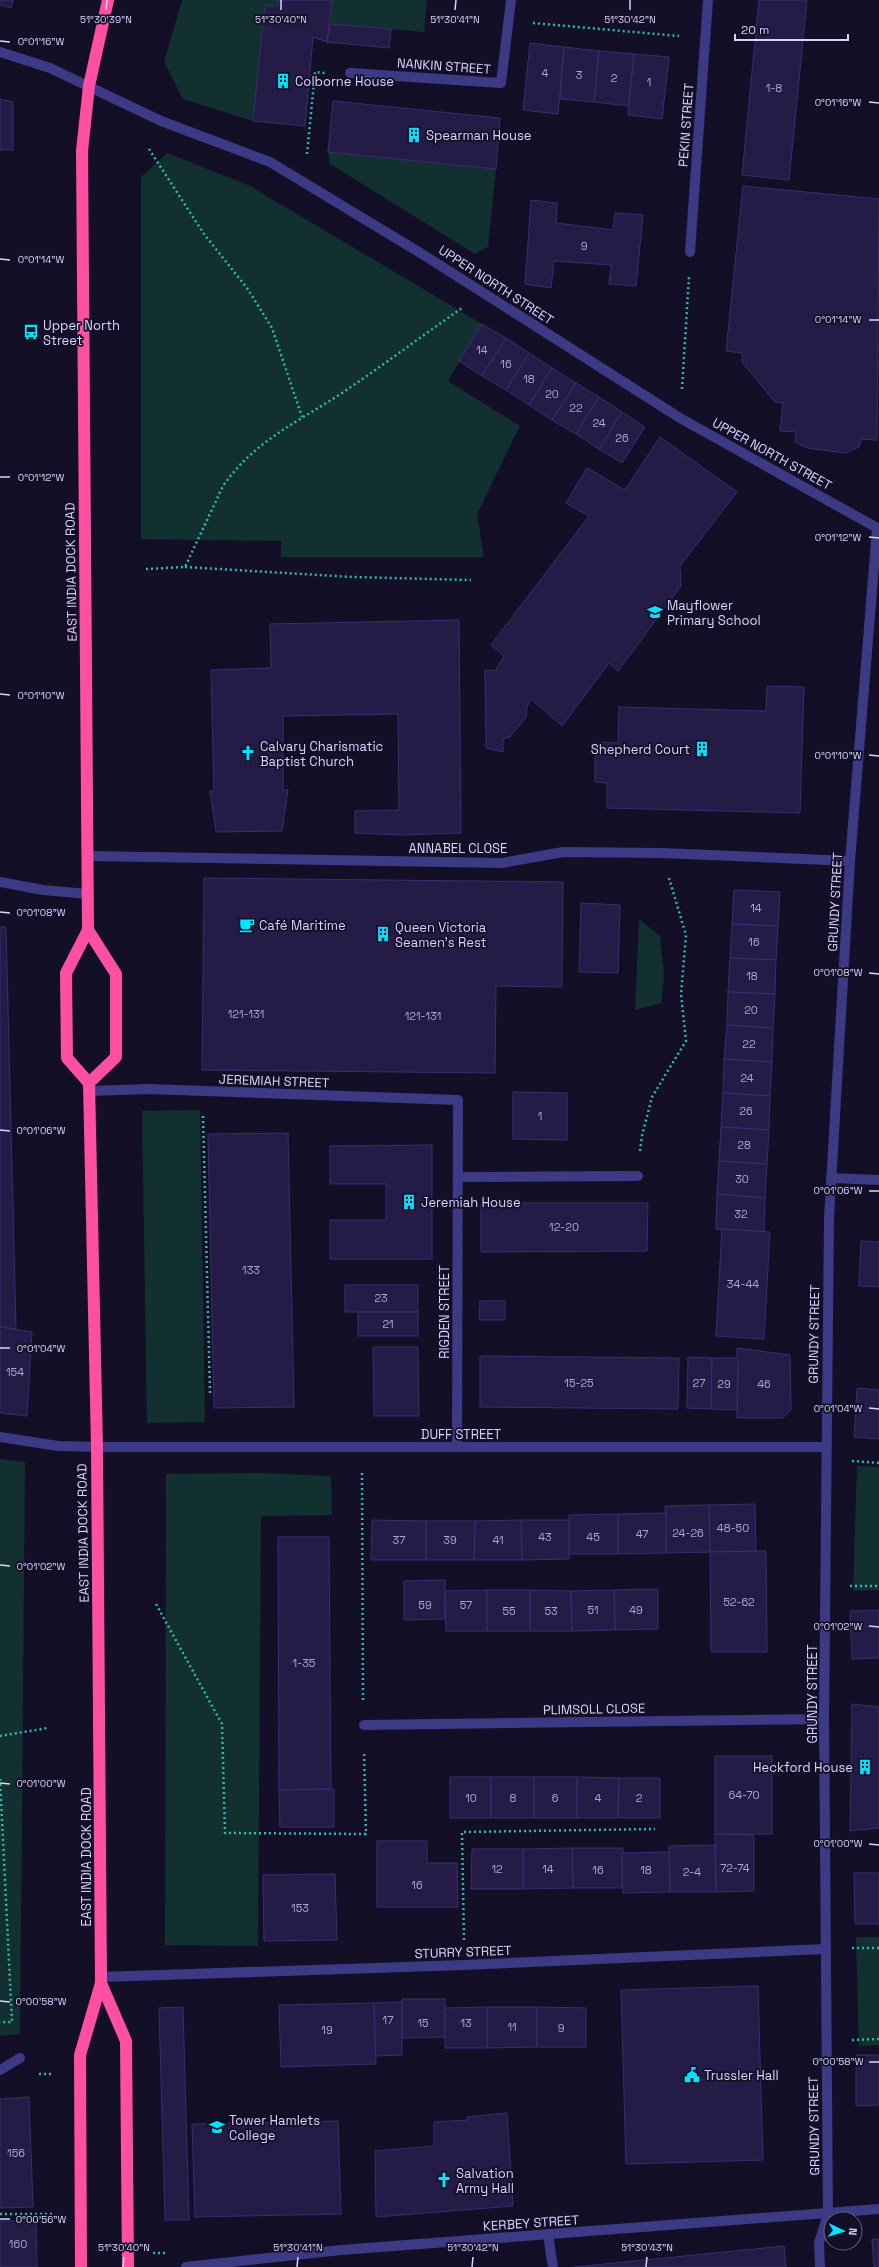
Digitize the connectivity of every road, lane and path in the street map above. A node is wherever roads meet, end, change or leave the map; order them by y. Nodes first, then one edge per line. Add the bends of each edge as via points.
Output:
1 (108, 0) edge
2 (511, 0) edge
3 (708, 0) edge
4 (508, 22) junction
5 (706, 37) junction
6 (0, 52) edge
7 (350, 73) joint
8 (89, 86) junction
9 (149, 149) dead end
10 (306, 161) dead end
11 (690, 252) joint
12 (463, 307) dead end
13 (682, 389) dead end
14 (302, 418) junction
15 (878, 529) edge
16 (184, 567) junction
17 (146, 569) dead end
18 (471, 580) dead end
19 (661, 853) junction
20 (88, 856) junction
21 (850, 861) junction
22 (0, 882) edge
23 (88, 894) junction
24 (88, 930) junction
25 (89, 1087) junction
26 (203, 1091) junction
27 (458, 1100) joint
28 (638, 1176) joint
29 (458, 1177) junction
30 (832, 1178) junction
31 (879, 1180) edge
32 (210, 1393) dead end
33 (0, 1437) edge
34 (360, 1446) junction
35 (97, 1447) junction
36 (457, 1447) junction
37 (826, 1447) junction
38 (156, 1604) dead end
39 (824, 1719) junction
40 (364, 1725) junction
41 (48, 1728) dead end
42 (0, 1736) edge
43 (0, 1779) edge
44 (655, 1829) dead end
45 (825, 1949) junction
46 (464, 1965) junction
47 (101, 1980) junction
48 (0, 2022) edge
49 (20, 2058) dead end
50 (0, 2070) edge
51 (879, 2209) edge
52 (828, 2211) edge
53 (859, 2211) edge
54 (0, 2214) edge
55 (81, 2214) junction
56 (823, 2214) edge
57 (823, 2230) edge
58 (548, 2235) junction
59 (81, 2267) edge
60 (128, 2267) edge
61 (186, 2267) edge
62 (552, 2267) edge
63 (820, 2267) edge

1 - 8 highway, EAST INDIA DOCK ROAD
2 - 4 street, NANKIN STREET
3 - 5 street, PEKIN STREET
4 - 5 path
4 - 7 street, NANKIN STREET via 501,83
5 - 11 street, PEKIN STREET
6 - 8 street, UPPER NORTH STREET via 50,68
7 - 10 path via 315,72
8 - 15 street, UPPER NORTH STREET via 161,121 270,162 427,256 680,418
8 - 20 highway, EAST INDIA DOCK ROAD via 82,151
9 - 14 path via 204,234 247,288 272,328
11 - 13 path
12 - 14 path
14 - 16 path via 262,443 231,474
15 - 21 street, GRUNDY STREET
16 - 17 path
16 - 18 path
19 - 20 street, ANNABEL CLOSE via 564,852 502,863
19 - 21 street, ANNABEL CLOSE
19 - 28 path via 686,935 681,994 686,1041 652,1097 642,1136
20 - 23 highway, EAST INDIA DOCK ROAD
21 - 30 street, GRUNDY STREET
22 - 23 street via 43,890
23 - 24 highway, EAST INDIA DOCK ROAD
24 - 25 highway, EAST INDIA DOCK ROAD via 66,973 67,1058
24 - 25 highway via 116,974 116,1057
25 - 26 street, JEREMIAH STREET
25 - 35 highway, EAST INDIA DOCK ROAD
26 - 27 street, JEREMIAH STREET
26 - 32 path
27 - 29 street, RIGDEN STREET
28 - 29 street
29 - 36 street, RIGDEN STREET
30 - 31 street
30 - 37 street, GRUNDY STREET via 829,1218
33 - 35 street, DUFF STREET via 58,1446
34 - 35 street, DUFF STREET
34 - 36 street, DUFF STREET
34 - 40 path
35 - 47 highway, EAST INDIA DOCK ROAD
36 - 37 street, DUFF STREET
37 - 39 street, GRUNDY STREET
38 - 40 path via 222,1724 225,1833 366,1834
39 - 40 street, PLIMSOLL CLOSE
39 - 45 street, GRUNDY STREET
41 - 42 path
43 - 48 path via 12,2022
44 - 46 path via 462,1832
45 - 46 street, STURRY STREET
45 - 52 street, GRUNDY STREET
46 - 47 street, STURRY STREET
47 - 55 highway, EAST INDIA DOCK ROAD via 80,2055
47 - 60 highway, EAST INDIA DOCK ROAD via 126,2041
49 - 50 street
51 - 53 street, KERBEY STREET
54 - 55 path
55 - 59 highway, EAST INDIA DOCK ROAD
56 - 58 street, KERBEY STREET
57 - 63 street, GRUNDY STREET via 819,2243
58 - 61 street, KERBEY STREET via 341,2250
58 - 62 street

